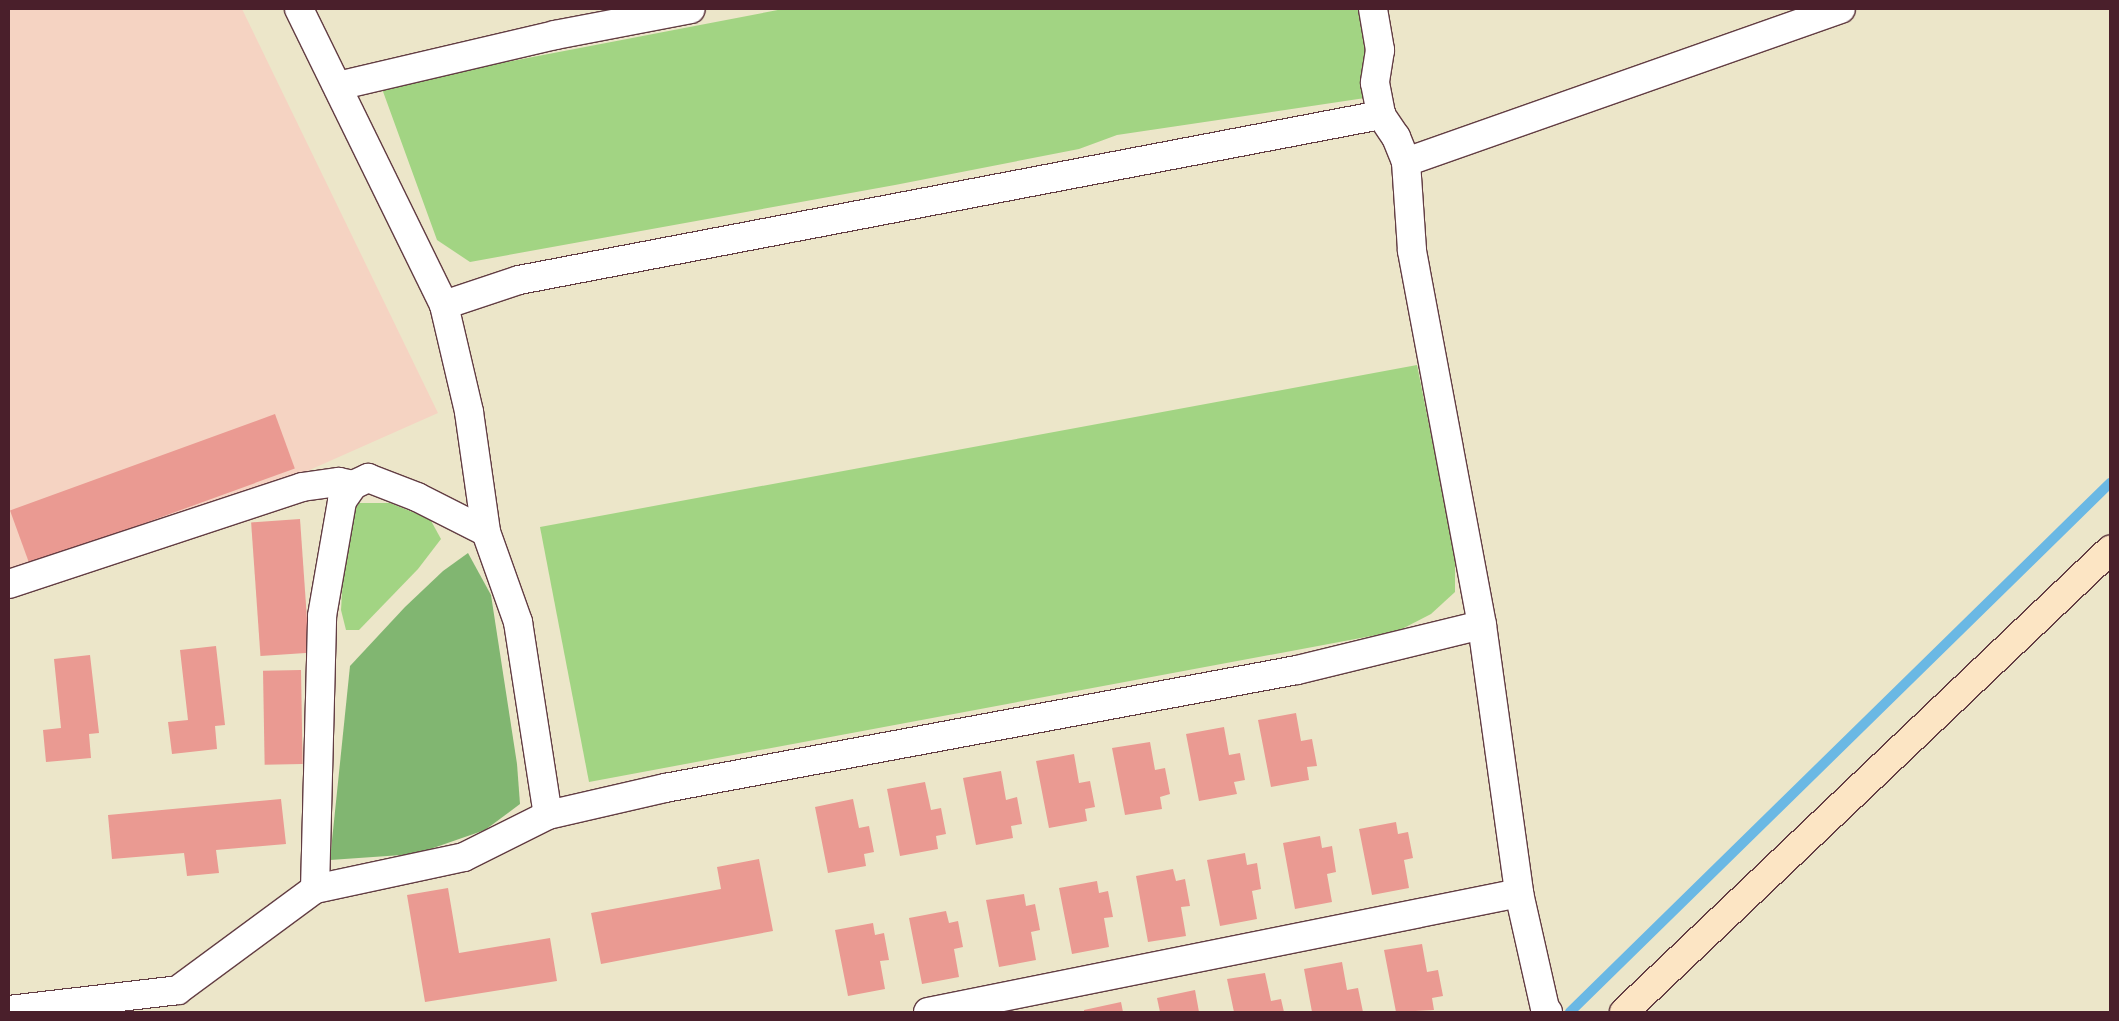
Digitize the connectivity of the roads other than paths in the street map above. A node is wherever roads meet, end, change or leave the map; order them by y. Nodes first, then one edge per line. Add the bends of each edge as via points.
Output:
1 (299, 9) edge
2 (691, 9) edge
3 (1372, 9) edge
4 (1841, 9) edge
5 (338, 86) junction
6 (1381, 115) junction
7 (1406, 162) junction
8 (444, 305) junction
9 (353, 485) junction
10 (486, 532) junction
11 (2110, 550) edge
12 (9, 584) edge
13 (1482, 625) junction
14 (548, 816) junction
15 (316, 889) junction
16 (1519, 892) junction
17 (179, 1001) edge
18 (9, 1010) edge
19 (1546, 1010) edge
20 (928, 1012) edge
21 (1624, 1012) edge

1 - 5 street
2 - 5 street via 555,35
3 - 6 street via 1380,50 1375,83
4 - 7 street
5 - 8 street
6 - 7 street via 1396,137
6 - 8 street via 519,280
7 - 13 street via 1412,251
8 - 10 street via 469,412
9 - 10 street via 368,478 417,497
9 - 12 street via 339,482 302,487
9 - 15 street via 342,501 322,616
10 - 14 street via 518,622
11 - 21 street
13 - 14 street via 1298,670 665,788
13 - 16 street
14 - 15 street via 464,856
15 - 17 street
16 - 19 street
16 - 20 street
17 - 18 street

